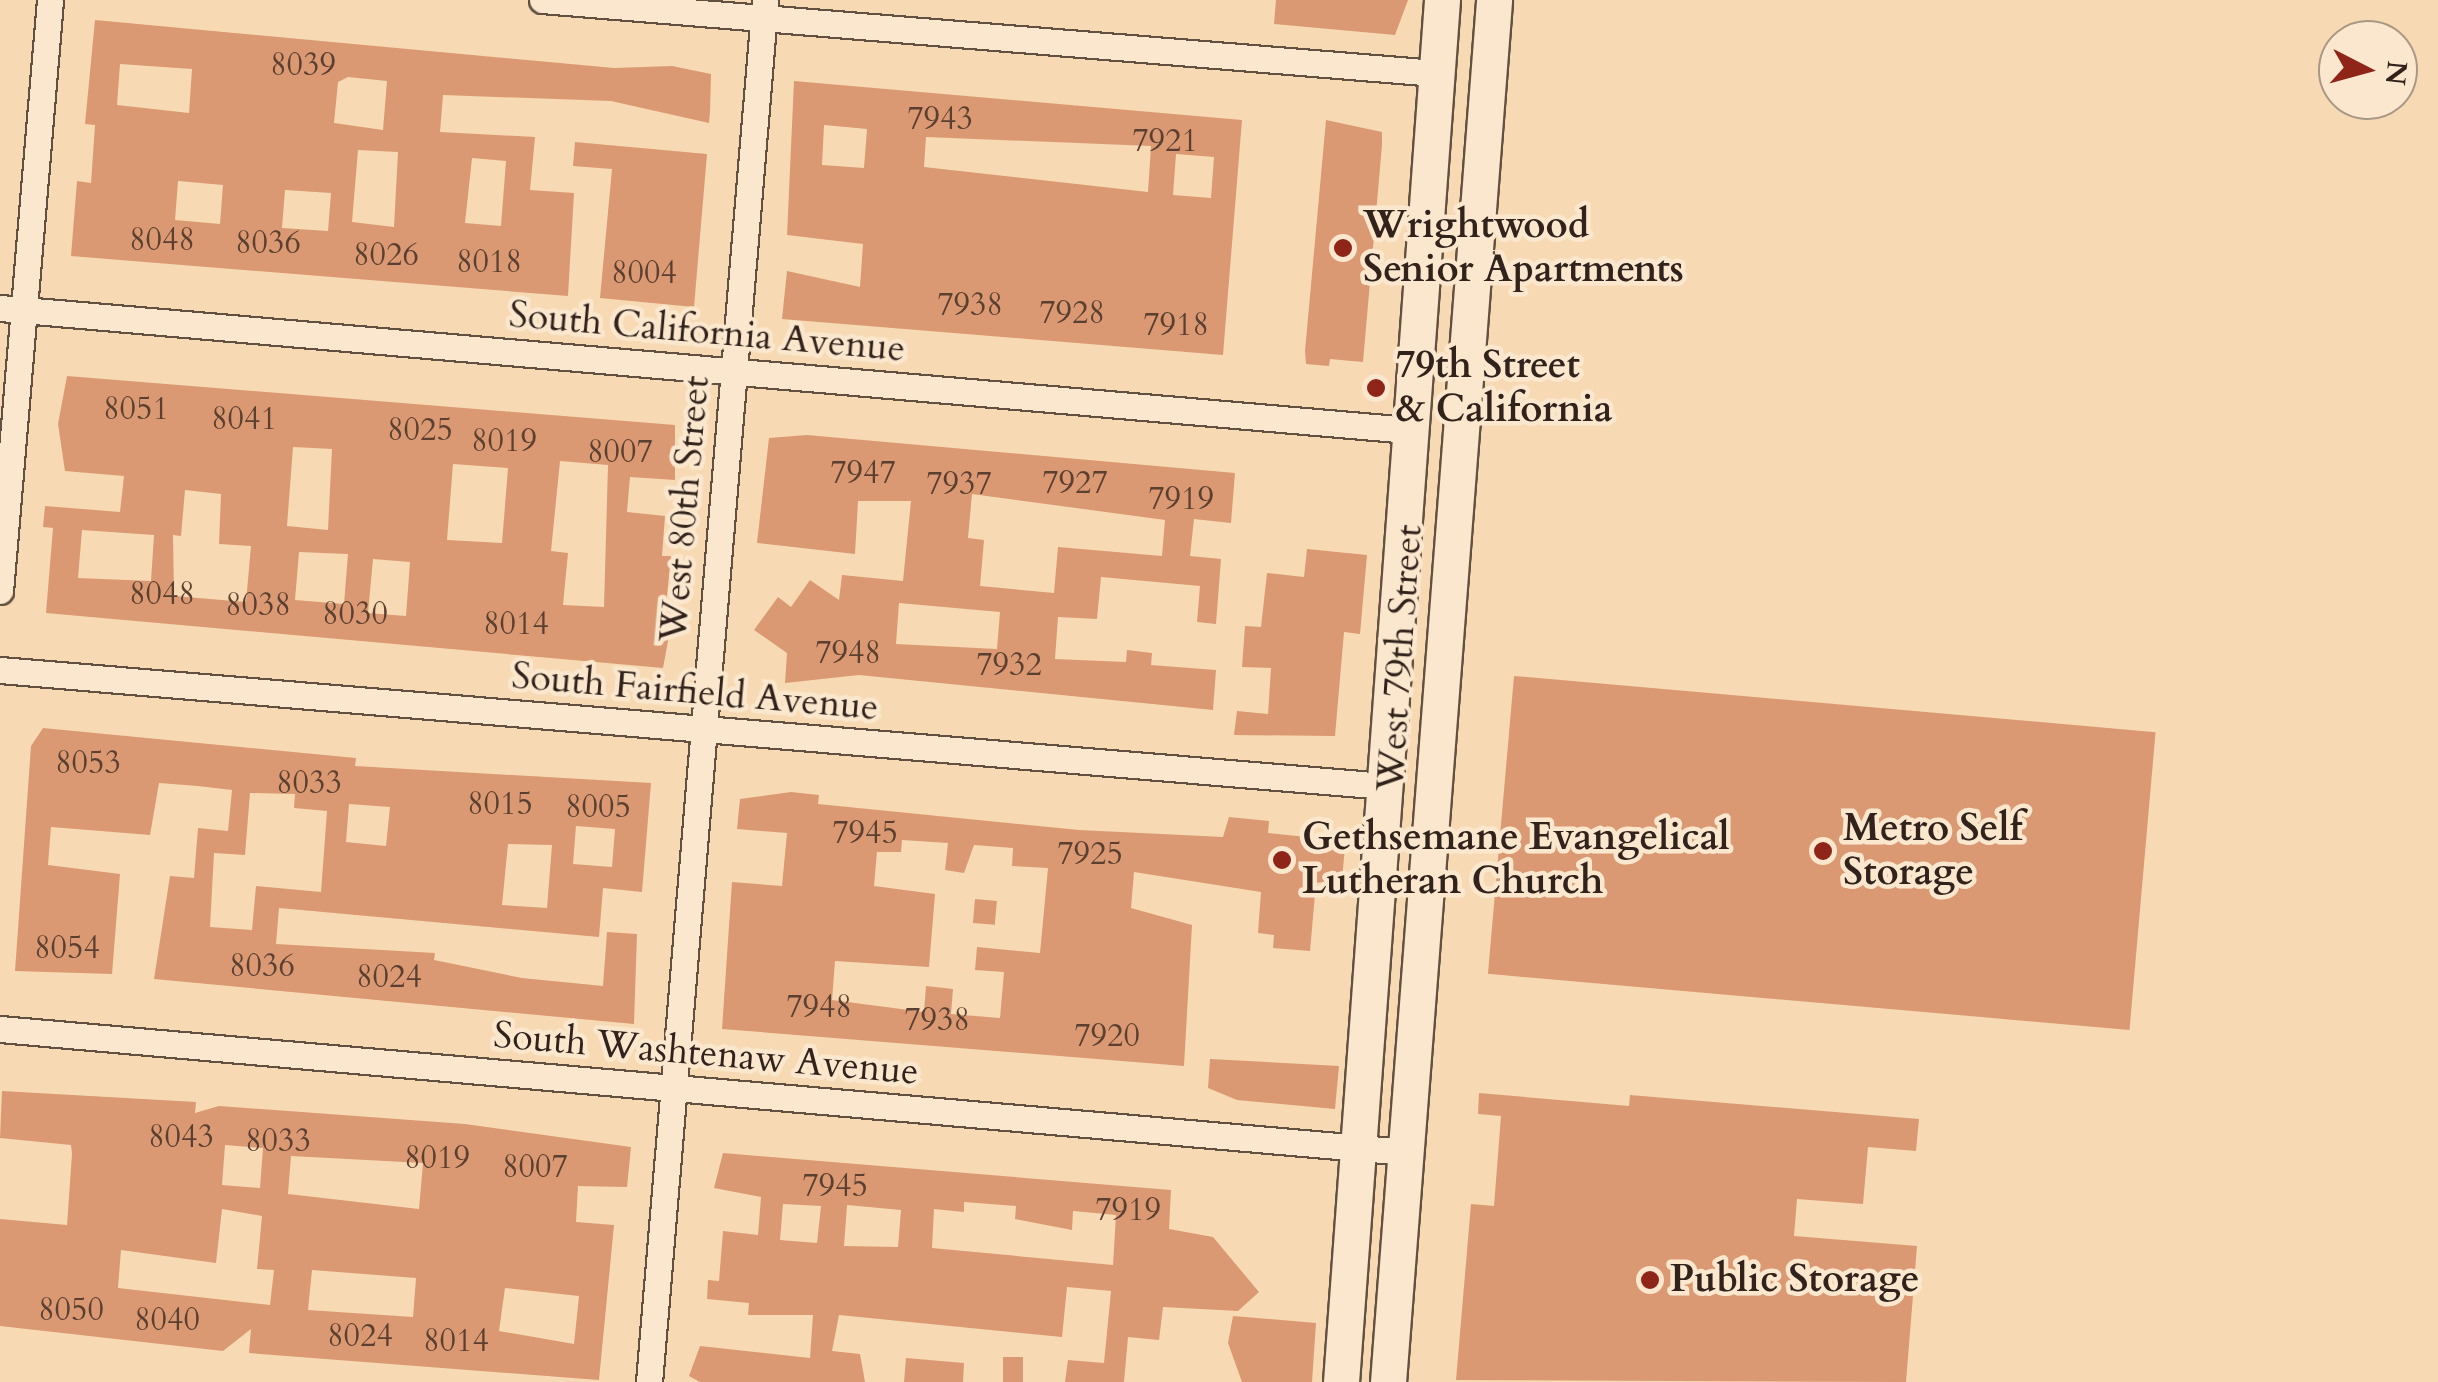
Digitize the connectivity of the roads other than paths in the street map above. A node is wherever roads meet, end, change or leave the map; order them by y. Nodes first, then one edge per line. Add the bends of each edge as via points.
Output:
1 (50, 0) edge
2 (542, 0) edge
3 (1442, 0) edge
4 (1494, 0) edge
5 (764, 9) edge
6 (1436, 73) junction
7 (12, 309) edge
8 (734, 372) junction
9 (1408, 430) junction
10 (0, 591) edge
11 (0, 670) edge
12 (704, 730) junction
13 (1383, 786) junction
14 (0, 1028) edge
15 (674, 1089) junction
16 (1360, 1148) junction
17 (1406, 1152) junction
18 (649, 1382) edge
19 (1341, 1382) edge
20 (1388, 1382) edge

1 - 7 street
2 - 5 street
3 - 6 main road, West 79th Street
4 - 17 main road, West 79th Street
5 - 6 street
5 - 8 street, West 80th Street
6 - 9 main road, West 79th Street
7 - 8 street, South California Avenue
7 - 10 street
8 - 9 street, South California Avenue
8 - 12 street, West 80th Street
9 - 13 main road, West 79th Street
11 - 12 street, South Fairfield Avenue
12 - 13 street, South Fairfield Avenue
12 - 15 street, West 80th Street
13 - 16 main road, West 79th Street
14 - 15 street, South Washtenaw Avenue
15 - 16 street, South Washtenaw Avenue
15 - 18 street, West 80th Street
16 - 17 street, South Washtenaw Avenue
16 - 19 main road, West 79th Street
17 - 20 main road, West 79th Street

